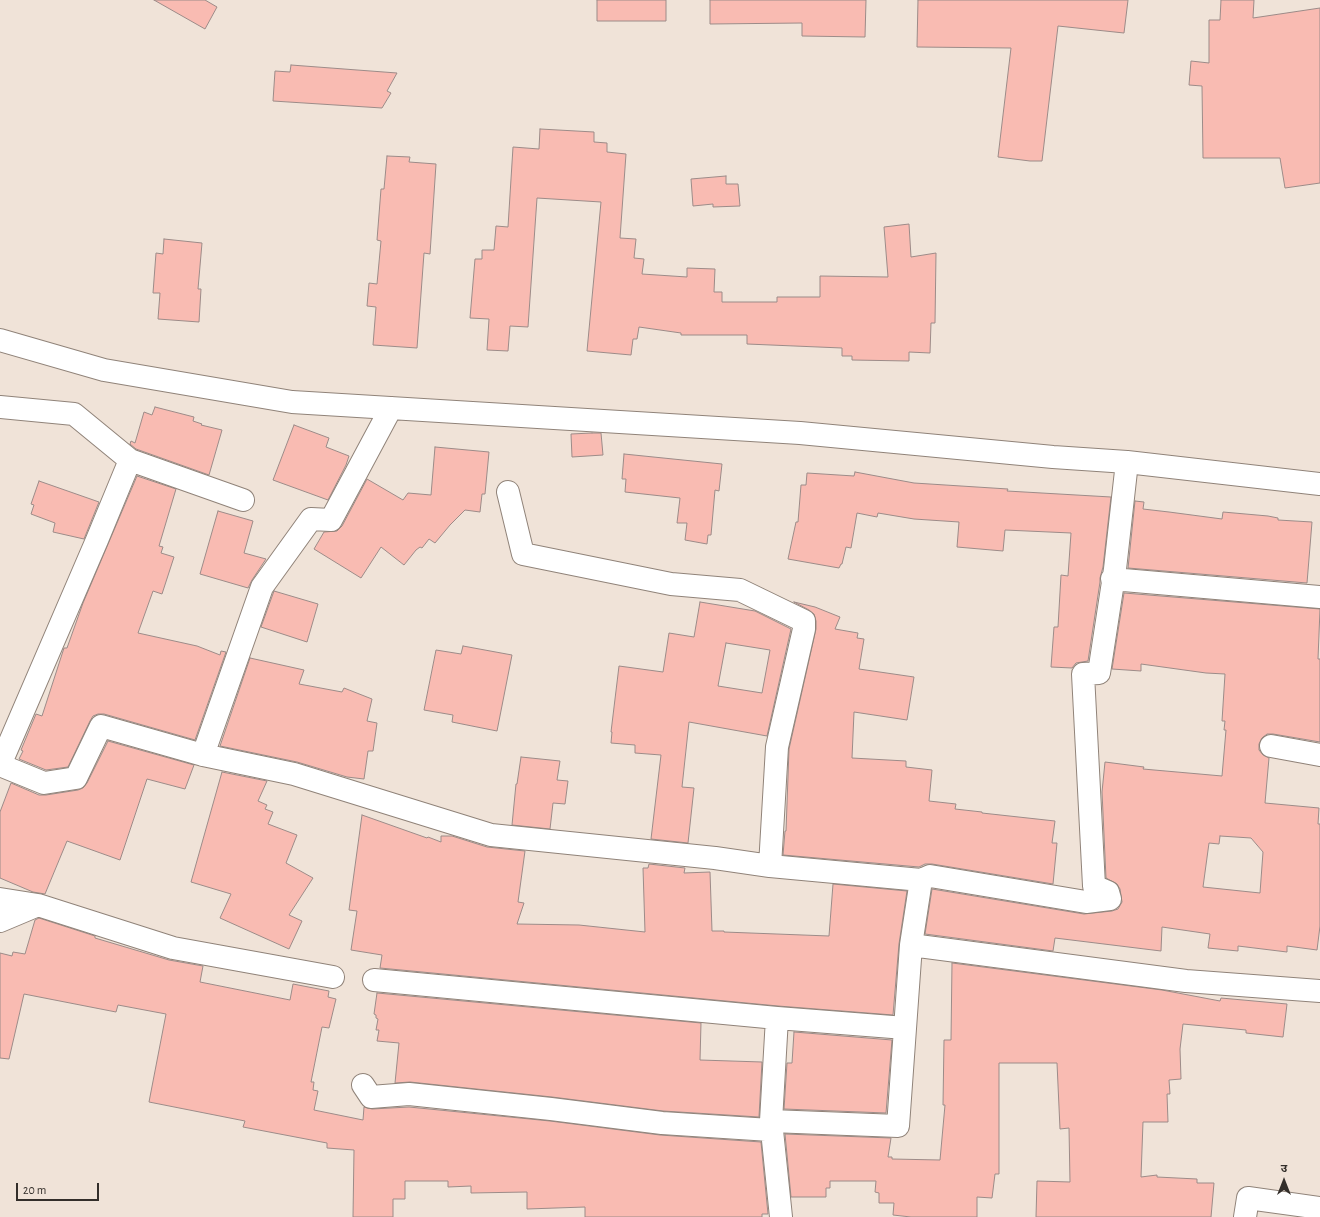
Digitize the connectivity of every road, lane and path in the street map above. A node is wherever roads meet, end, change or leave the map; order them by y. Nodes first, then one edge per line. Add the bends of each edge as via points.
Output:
1 (0, 340) edge
2 (0, 407) edge
3 (391, 408) junction
4 (130, 460) junction
5 (1127, 462) junction
6 (1320, 484) edge
7 (508, 492) dead end
8 (243, 500) dead end
9 (1112, 579) junction
10 (1320, 597) edge
11 (1271, 746) dead end
12 (202, 755) junction
13 (1320, 755) edge
14 (0, 765) edge
15 (770, 866) junction
16 (922, 880) junction
17 (0, 899) edge
18 (38, 905) junction
19 (0, 921) edge
20 (911, 945) junction
21 (333, 977) dead end
22 (374, 980) dead end
23 (1320, 991) edge
24 (777, 1018) junction
25 (905, 1028) junction
26 (363, 1085) dead end
27 (771, 1121) junction
28 (1320, 1208) edge
29 (781, 1217) edge
30 (1245, 1217) edge

1 - 3 street via 104,370 292,402
2 - 4 street via 74,414
3 - 5 street via 800,433
3 - 12 street via 331,520 311,519 262,587
4 - 8 street
4 - 14 street
5 - 6 street
5 - 9 street
7 - 15 street via 523,554 671,584 740,590 804,621 777,747
9 - 10 street
9 - 16 street via 1099,673 1083,674 1094,886 1108,892 1110,899 1086,902 930,876
11 - 13 street
12 - 14 street via 101,726 76,778 44,783
12 - 15 street via 294,774 491,835
15 - 16 street
16 - 20 street
17 - 18 street
18 - 19 street
18 - 21 street via 173,948
20 - 23 street via 1186,981
20 - 25 street
22 - 24 street
24 - 25 street
24 - 27 street
25 - 27 street via 898,1126
26 - 27 street via 372,1097 409,1094 662,1123 770,1130
27 - 29 street
28 - 30 street via 1248,1198

